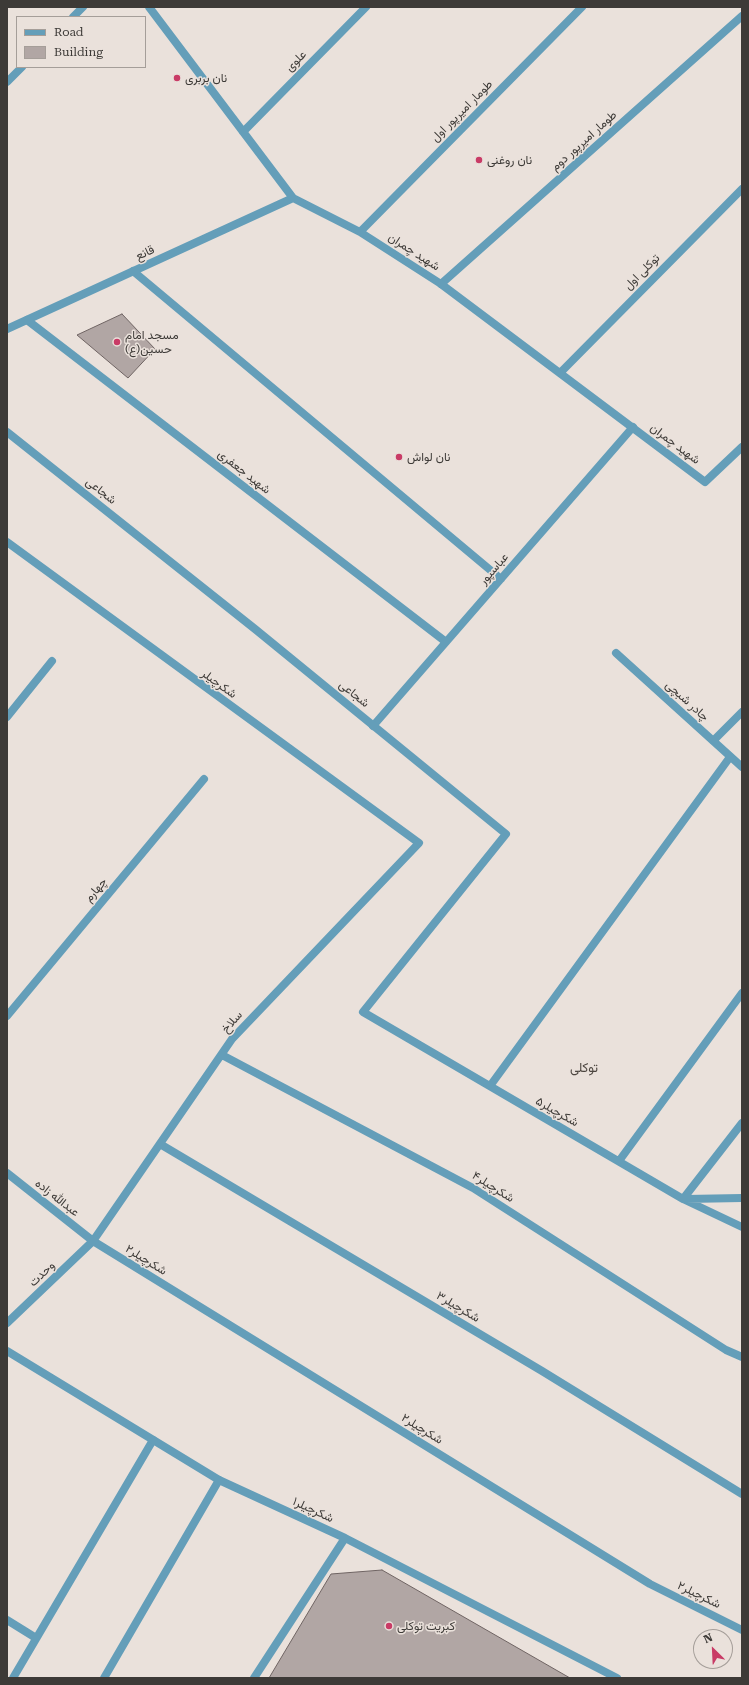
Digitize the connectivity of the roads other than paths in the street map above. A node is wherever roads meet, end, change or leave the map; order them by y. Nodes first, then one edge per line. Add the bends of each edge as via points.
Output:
1 (83, 7) edge
2 (149, 7) edge
3 (366, 7) edge
4 (582, 7) edge
5 (74, 16) edge
6 (742, 16) edge
7 (21, 68) edge
8 (7, 82) edge
9 (243, 132) junction
10 (742, 189) edge
11 (293, 198) junction
12 (360, 232) junction
13 (133, 271) junction
14 (441, 284) junction
15 (27, 320) junction
16 (7, 329) edge
17 (560, 373) junction
18 (633, 427) junction
19 (7, 432) edge
20 (742, 447) edge
21 (7, 542) edge
22 (501, 579) junction
23 (446, 642) junction
24 (616, 653) dead end
25 (52, 661) dead end
26 (742, 712) edge
27 (7, 717) edge
28 (373, 726) junction
29 (713, 741) junction
30 (730, 756) junction
31 (742, 767) edge
32 (204, 779) dead end
33 (419, 843) joint
34 (742, 993) edge
35 (363, 1012) joint
36 (7, 1016) edge
37 (222, 1055) junction
38 (490, 1086) junction
39 (742, 1123) edge
40 (160, 1144) junction
41 (619, 1161) junction
42 (7, 1173) edge
43 (742, 1198) edge
44 (683, 1199) junction
45 (742, 1227) edge
46 (93, 1241) junction
47 (7, 1323) edge
48 (7, 1352) edge
49 (742, 1357) edge
50 (153, 1440) junction
51 (219, 1480) junction
52 (742, 1494) edge
53 (344, 1538) junction
54 (7, 1620) edge
55 (742, 1630) edge
56 (36, 1638) junction
57 (12, 1678) edge
58 (104, 1678) edge
59 (254, 1678) edge
60 (616, 1678) edge

1 - 5 street
2 - 9 street, شهید چمران
3 - 9 street, علوی
4 - 12 street, طومار امیرپور اول
6 - 14 street, طومار امیرپور دوم
7 - 8 street
9 - 11 street, شهید چمران
10 - 17 street, توکلی اول
11 - 12 street, شهید چمران
11 - 13 street, قانع
12 - 14 street, شهید چمران
13 - 15 street, قانع
13 - 22 street
14 - 17 street, شهید چمران
15 - 16 street, قانع
15 - 23 street, شهید جعفری
17 - 18 street, شهید چمران
18 - 20 street, شهید چمران via 705,482
18 - 22 street, عباسپور
19 - 28 street, شجاعی via 255,628
21 - 33 street, شکرچیلر
22 - 23 street, عباسپور
23 - 28 street, عباسپور
24 - 29 street, چادر شبچی
25 - 27 street
26 - 29 street
28 - 35 street, شجاعی via 506,834
29 - 30 street, چادر شبچی
30 - 31 street, چادر شبچی
30 - 38 street
32 - 36 street, چهارم
33 - 37 street, سلاخ via 232,1039
34 - 41 street
35 - 38 street, شکرچیلر۵
37 - 40 street, سلاخ
37 - 49 street, شکرچیلر۴ via 474,1188 726,1350
38 - 41 street, شکرچیلر۵
39 - 44 street
40 - 46 street, سلاخ
40 - 52 street, شکرچیلر۳ via 535,1367
41 - 44 street, شکرچیلر۵
42 - 46 street, عبدالله زاده
43 - 44 street
44 - 45 street, شکرچیلر۵
46 - 47 street, وحدت
46 - 55 street, شکرچیلر۲ via 650,1584
48 - 50 street, شکرچیلر۱
50 - 51 street, شکرچیلر۱
50 - 56 street
51 - 53 street, شکرچیلر۱
51 - 58 street
53 - 59 street
53 - 60 street, شکرچیلر۱
54 - 56 street
56 - 57 street

